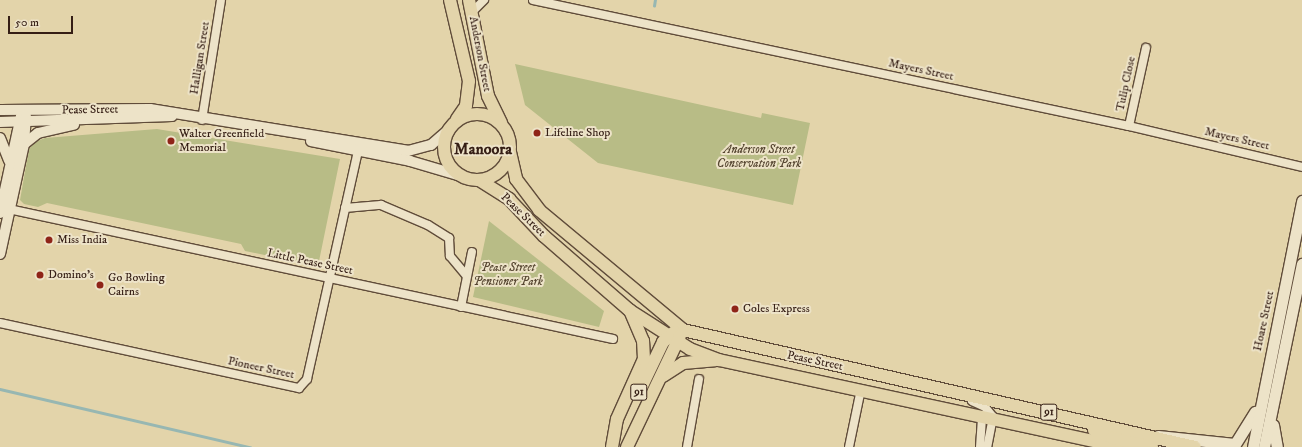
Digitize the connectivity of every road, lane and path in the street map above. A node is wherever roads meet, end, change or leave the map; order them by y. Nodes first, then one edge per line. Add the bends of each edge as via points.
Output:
1 (221, 0) edge
2 (469, 0) edge
3 (484, 0) edge
4 (533, 0) edge
5 (450, 1) edge
6 (472, 12) junction
7 (1146, 48) dead end
8 (0, 110) edge
9 (24, 110) junction
10 (180, 115) junction
11 (202, 120) junction
12 (23, 121) junction
13 (97, 121) junction
14 (0, 122) edge
15 (451, 126) junction
16 (1129, 126) junction
17 (505, 129) junction
18 (0, 138) edge
19 (24, 144) junction
20 (358, 147) junction
21 (510, 152) junction
22 (9, 164) junction
23 (1302, 167) edge
24 (461, 176) junction
25 (479, 180) junction
26 (1302, 201) edge
27 (345, 208) junction
28 (4, 210) edge
29 (472, 252) dead end
30 (0, 254) edge
31 (1302, 264) edge
32 (468, 276) junction
33 (329, 279) junction
34 (461, 307) junction
35 (629, 310) junction
36 (0, 323) edge
37 (683, 330) junction
38 (613, 339) dead end
39 (672, 340) junction
40 (719, 360) junction
41 (1278, 373) junction
42 (699, 379) dead end
43 (903, 379) junction
44 (659, 381) junction
45 (1264, 386) junction
46 (861, 389) junction
47 (1002, 402) junction
48 (988, 416) junction
49 (1078, 418) junction
50 (1094, 430) junction
51 (1145, 436) junction
52 (1082, 438) junction
53 (612, 447) edge
54 (627, 447) edge
55 (687, 447) edge
56 (849, 447) edge
57 (980, 447) edge
58 (987, 447) edge
59 (1121, 447) edge
60 (1152, 447) edge
61 (1172, 447) edge
62 (1195, 447) edge
63 (1253, 447) edge
64 (1264, 447) edge
65 (1276, 447) edge

1 - 11 street, Halligan Street
2 - 6 main road, Anderson Street
3 - 6 street
4 - 16 street, Mayers Street
5 - 15 main road, Anderson Street via 469,81 465,108
6 - 17 main road, Anderson Street via 488,96
7 - 16 street, Tulip Close
8 - 9 street, Pease Street
9 - 10 street, Pease Street via 142,109
9 - 12 street
10 - 11 street, Pease Street
10 - 13 street, Pease Street
11 - 20 street, Pease Street via 261,128
12 - 13 street, Pease Street
12 - 14 street, Pease Street
12 - 19 street
12 - 22 street
13 - 19 street via 43,131
15 - 17 main road via 469,114 481,114 496,120
15 - 20 street, Pease Street via 434,143 415,151
15 - 24 main road via 445,156
16 - 23 street, Mayers Street
17 - 21 main road
18 - 22 street
19 - 28 street
20 - 24 street, Pease Street
20 - 27 street, Pioneer Street
21 - 25 main road via 499,172
21 - 37 main road, Pease Street via 516,179 539,210
22 - 28 street
24 - 25 main road
25 - 35 main road, Pease Street via 509,199 544,236
26 - 45 main road, Hoare Street
27 - 32 street via 381,206 428,225 449,238 450,256
27 - 33 street, Pioneer Street
28 - 30 street
28 - 33 street, Little Pease Street
29 - 32 street
31 - 41 main road, Hoare Street
32 - 34 street
33 - 34 street, Little Pease Street
33 - 36 street, Pioneer Street via 307,379 299,388
34 - 38 street, Little Pease Street
35 - 39 main road, Pease Street
35 - 53 main road via 643,342 644,359 617,420
37 - 39 main road
37 - 43 main road, Pease Street / 91
39 - 40 main road, Pease Street
39 - 44 main road
39 - 53 main road, 91
40 - 44 main road, 91 via 681,364
40 - 46 main road, Pease Street / 91
41 - 64 main road, Hoare Street
41 - 65 main road via 1273,430
42 - 55 street
43 - 47 main road, Pease Street / 91
43 - 48 street via 930,392 980,404
44 - 54 main road, 91
45 - 51 main road via 1250,424 1235,444 1218,445 1175,436
45 - 63 main road, Hoare Street
46 - 48 main road, Pease Street / 91
46 - 56 street
47 - 49 main road, Pease Street / 91
47 - 52 main road via 1010,413 1060,425
48 - 52 main road, Pease Street / 91
48 - 57 street
48 - 58 street
49 - 50 main road
49 - 51 main road, Pease Street / 91
50 - 60 main road via 1112,438
50 - 61 main road
51 - 62 main road, Pease Street / 91
52 - 59 main road, Pease Street / 91

